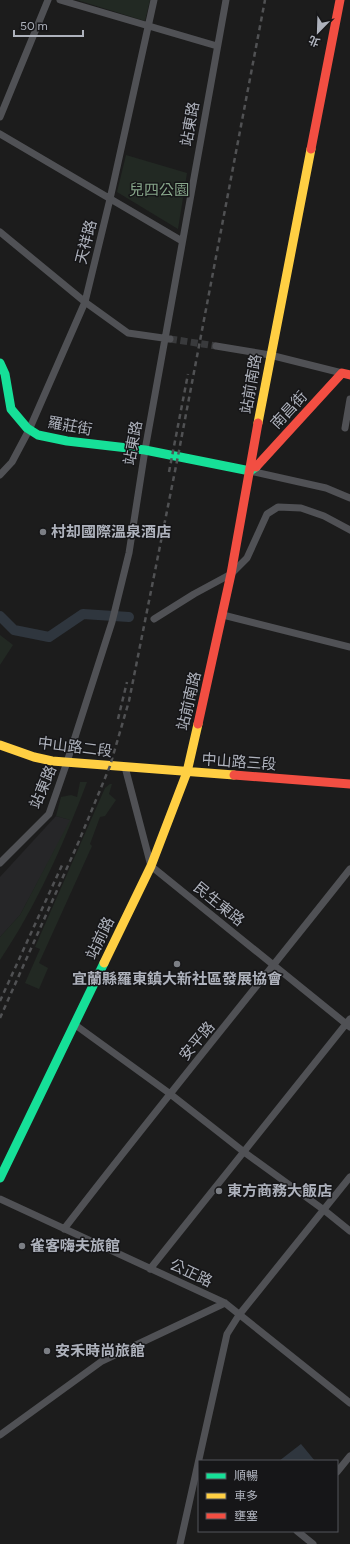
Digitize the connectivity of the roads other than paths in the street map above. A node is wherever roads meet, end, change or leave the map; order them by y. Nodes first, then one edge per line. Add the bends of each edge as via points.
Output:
1 (48, 0) edge
2 (60, 0) edge
3 (154, 0) edge
4 (226, 0) edge
5 (340, 0) edge
6 (148, 27) junction
7 (217, 46) junction
8 (0, 116) edge
9 (0, 134) edge
10 (110, 199) junction
11 (0, 232) edge
12 (182, 241) junction
13 (85, 302) junction
14 (168, 339) junction
15 (216, 346) tunnel mouth
16 (270, 355) junction
17 (0, 363) edge
18 (346, 374) edge
19 (350, 399) edge
20 (345, 428) dead end
21 (29, 430) junction
22 (145, 450) junction
23 (250, 470) junction
24 (0, 475) edge
25 (350, 498) edge
26 (350, 530) edge
27 (231, 574) junction
28 (223, 615) junction
29 (154, 619) dead end
30 (350, 647) edge
31 (0, 745) edge
32 (67, 762) junction
33 (125, 767) junction
34 (187, 772) junction
35 (350, 784) edge
36 (0, 863) edge
37 (151, 866) junction
38 (350, 869) edge
39 (273, 966) junction
40 (349, 1023) edge
41 (74, 1024) junction
42 (170, 1093) junction
43 (244, 1152) junction
44 (350, 1177) edge
45 (0, 1178) edge
46 (0, 1199) edge
47 (324, 1210) junction
48 (64, 1229) junction
49 (350, 1231) edge
50 (150, 1269) junction
51 (225, 1303) junction
52 (239, 1315) junction
53 (350, 1403) edge
54 (0, 1435) edge
55 (350, 1456) edge
56 (199, 1460) edge
57 (198, 1464) edge
58 (338, 1471) edge
59 (298, 1532) edge
60 (180, 1544) edge
61 (313, 1544) edge

1 - 8 street
2 - 6 street
3 - 6 street, 天祥路
4 - 7 street, 站東路
5 - 16 street, 站前南路
6 - 7 street
6 - 10 street, 天祥路
7 - 12 street, 站東路
9 - 10 street
10 - 12 street
10 - 13 street, 天祥路
11 - 13 street
12 - 14 street, 站東路
13 - 14 street via 128,333
13 - 21 street, 天祥路
14 - 22 street, 站東路
15 - 16 street
16 - 18 street
16 - 23 street, 站前南路
17 - 21 street, 羅莊街 via 5,371 10,409
18 - 23 street, 南昌街 via 256,467
19 - 20 street
21 - 22 street, 羅莊街 via 52,439
21 - 24 street, 天祥路 via 12,462
22 - 23 street, 羅莊街
22 - 32 street, 站東路 via 129,553 112,622
23 - 25 street via 326,488
23 - 27 street, 站前南路
26 - 27 street via 324,516 301,508 278,507 267,514 247,558
27 - 28 street, 站前南路
27 - 29 street
28 - 30 street
28 - 34 street, 站前南路
31 - 32 street, 中山路二段 via 34,758
32 - 33 street, 中山路二段
32 - 36 street, 站東路 via 49,814
33 - 34 street, 中山路三段
33 - 37 street
34 - 35 street, 中山路三段
34 - 37 street, 站前路
37 - 39 street, 民生東路
37 - 41 street, 站前路
38 - 39 street, 安平路
39 - 40 street, 民生東路
39 - 42 street, 安平路
40 - 43 street
41 - 42 street
41 - 45 street, 站前路
42 - 43 street
42 - 48 street, 安平路
43 - 47 street
43 - 50 street
44 - 47 street
46 - 48 street, 公正路
47 - 49 street
47 - 52 street
48 - 50 street, 公正路
50 - 51 street, 公正路
51 - 52 street, 公正路
51 - 54 street via 102,1361
52 - 53 street, 公正路
52 - 56 street via 227,1334
55 - 58 street
57 - 60 street
59 - 61 street

